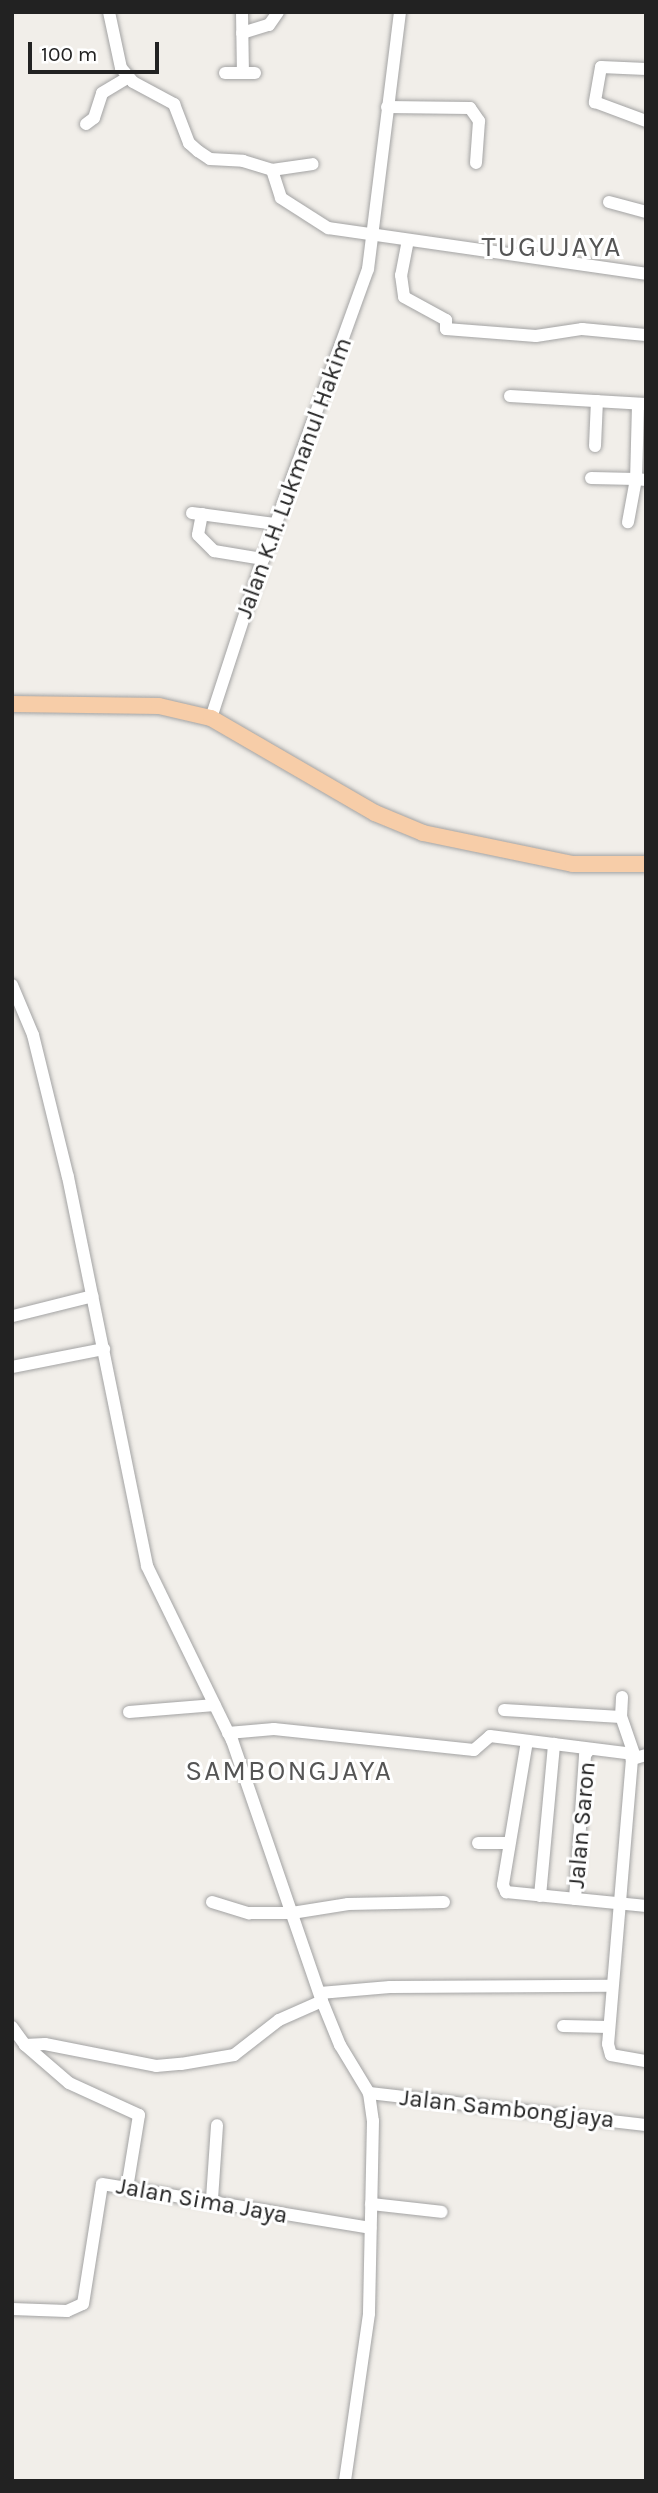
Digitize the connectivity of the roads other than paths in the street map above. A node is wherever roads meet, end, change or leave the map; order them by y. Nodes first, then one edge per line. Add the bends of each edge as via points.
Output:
1 (109, 12) edge
2 (242, 12) edge
3 (278, 12) edge
4 (400, 12) edge
5 (242, 33) junction
6 (646, 69) edge
7 (225, 73) dead end
8 (129, 77) junction
9 (387, 107) junction
10 (646, 121) edge
11 (86, 124) dead end
12 (476, 163) dead end
13 (313, 164) dead end
14 (272, 170) junction
15 (609, 202) dead end
16 (646, 212) edge
17 (373, 236) junction
18 (408, 240) junction
19 (646, 274) edge
20 (646, 335) edge
21 (510, 396) dead end
22 (597, 401) junction
23 (642, 404) edge
24 (595, 446) dead end
25 (591, 478) dead end
26 (641, 480) edge
27 (628, 522) dead end
28 (276, 524) junction
29 (263, 559) junction
30 (12, 704) edge
31 (211, 718) junction
32 (646, 864) edge
33 (12, 985) edge
34 (93, 1296) junction
35 (13, 1315) edge
36 (104, 1349) junction
37 (12, 1367) edge
38 (622, 1696) dead end
39 (215, 1706) junction
40 (504, 1710) dead end
41 (129, 1712) dead end
42 (621, 1717) junction
43 (229, 1733) junction
44 (527, 1741) junction
45 (554, 1744) junction
46 (589, 1750) junction
47 (640, 1755) edge
48 (478, 1843) dead end
49 (509, 1843) junction
50 (541, 1896) junction
51 (575, 1899) junction
52 (212, 1902) dead end
53 (444, 1902) dead end
54 (621, 1904) junction
55 (646, 1906) edge
56 (292, 1913) junction
57 (612, 1986) junction
58 (321, 1997) junction
59 (562, 2026) dead end
60 (12, 2027) edge
61 (609, 2027) junction
62 (25, 2045) junction
63 (646, 2062) edge
64 (369, 2093) junction
65 (217, 2125) dead end
66 (646, 2125) edge
67 (127, 2188) junction
68 (212, 2199) junction
69 (371, 2204) junction
70 (442, 2212) dead end
71 (370, 2228) junction
72 (12, 2309) edge
73 (345, 2481) edge

1 - 8 street via 121,68
2 - 5 street
3 - 5 street via 269,25
4 - 9 street, Jalan K.H. Lukmanul Hakim
5 - 7 street via 249,73
6 - 10 street via 601,67 595,102
8 - 11 street via 102,93 96,114
8 - 14 street via 174,104 190,143 210,159 243,161
9 - 12 street via 470,108 479,121
9 - 17 street, Jalan K.H. Lukmanul Hakim
13 - 14 street
14 - 17 street via 281,198 308,218 341,233
15 - 16 street
17 - 18 street
17 - 28 street, Jalan K.H. Lukmanul Hakim via 368,269
18 - 19 street
18 - 20 street via 401,275 404,297 446,320 446,329 537,336 582,329
21 - 22 street
22 - 23 street
22 - 24 street
23 - 26 street
25 - 26 street
26 - 27 street
28 - 29 street, Jalan K.H. Lukmanul Hakim
28 - 29 street via 197,513 198,535 214,551
29 - 31 street, Jalan K.H. Lukmanul Hakim
30 - 31 main road via 159,706
31 - 32 main road via 374,813 424,834 573,864
33 - 34 street via 33,1035
34 - 35 street
34 - 36 street
36 - 37 street
36 - 39 street via 146,1566
38 - 42 street
39 - 41 street
39 - 43 street
40 - 42 street
42 - 47 street
43 - 44 street via 274,1730 474,1750 487,1736
43 - 56 street
44 - 45 street
44 - 49 street
45 - 46 street
45 - 50 street
46 - 47 street
46 - 51 street, Jalan Saron via 585,1755
47 - 54 street
48 - 49 street
49 - 50 street via 506,1892
50 - 51 street
51 - 54 street
52 - 56 street via 249,1913
53 - 56 street via 348,1903
54 - 55 street
54 - 57 street
56 - 58 street
57 - 58 street via 390,1987
57 - 61 street
58 - 62 street via 279,2020 234,2055 218,2060 156,2066 45,2044
58 - 64 street via 340,2045
59 - 61 street
60 - 62 street
61 - 63 street via 611,2055
62 - 67 street via 69,2083 139,2115
64 - 66 street, Jalan Sambongjaya
64 - 69 street via 373,2120
65 - 68 street
67 - 68 street, Jalan Sima Jaya
67 - 72 street, Jalan Sima Jaya via 100,2186 91,2276 83,2304 67,2311
68 - 71 street, Jalan Sima Jaya
69 - 70 street
69 - 71 street
71 - 73 street via 369,2314

